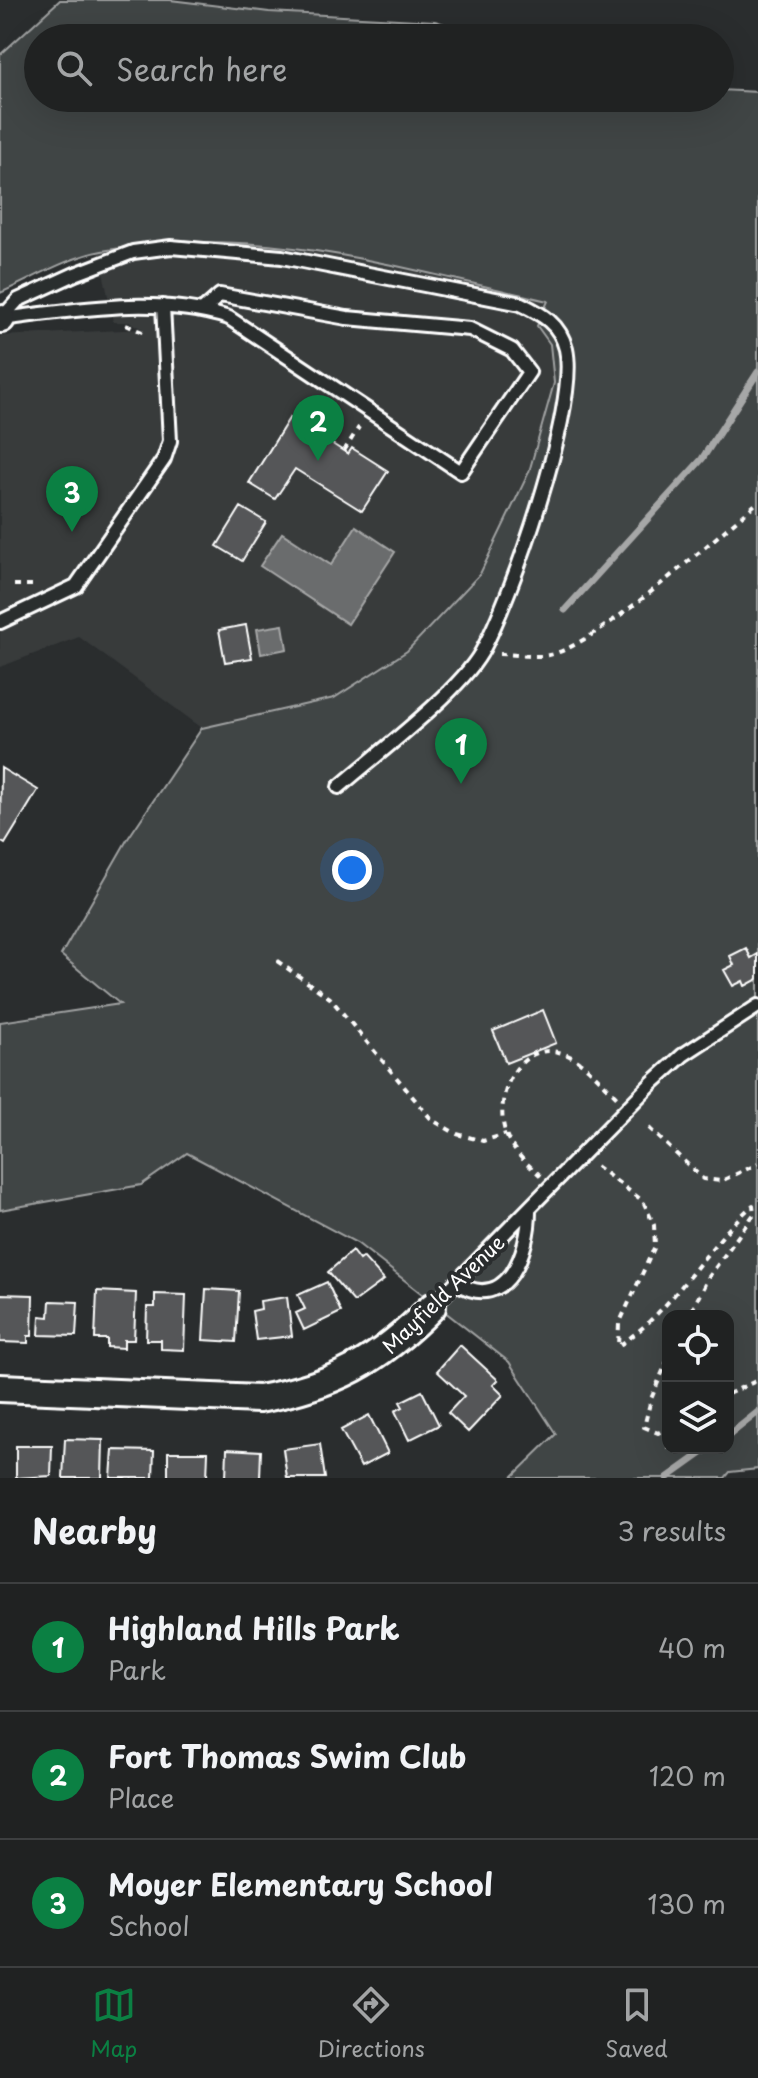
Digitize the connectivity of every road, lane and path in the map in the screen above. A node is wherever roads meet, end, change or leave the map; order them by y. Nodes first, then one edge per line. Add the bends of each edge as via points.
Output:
1 (163, 306) junction
2 (203, 310) junction
3 (1, 319) edge
4 (111, 326) dead end
5 (151, 341) dead end
6 (360, 422) dead end
7 (353, 423) dead end
8 (371, 429) dead end
9 (344, 451) dead end
10 (758, 502) edge
11 (14, 585) dead end
12 (40, 585) dead end
13 (0, 622) edge
14 (481, 653) junction
15 (339, 787) dead end
16 (277, 961) dead end
17 (758, 1006) edge
18 (618, 1099) dead end
19 (649, 1128) dead end
20 (506, 1134) junction
21 (583, 1156) junction
22 (758, 1164) edge
23 (553, 1187) junction
24 (756, 1203) edge
25 (529, 1211) junction
26 (457, 1283) junction
27 (432, 1307) joint
28 (692, 1310) edge
29 (662, 1373) edge
30 (758, 1380) edge
31 (0, 1388) edge
32 (734, 1391) edge
33 (662, 1431) edge

1 - 2 lane
1 - 3 lane
1 - 13 lane via 170,430 164,459 76,586
2 - 2 lane via 229,318 461,472 529,372 512,350 470,329 347,318 220,295
3 - 14 lane via 18,300 75,274 133,252 171,247 282,257 521,304 549,319 566,350 559,436
4 - 5 path via 146,332
6 - 8 path
7 - 9 path via 360,428
10 - 14 path via 644,597 586,637 549,655
11 - 12 path
14 - 15 lane via 458,682
16 - 20 path via 330,998 432,1120 483,1141
17 - 21 lane, Mayfield Avenue via 667,1068
18 - 20 path via 580,1063 565,1054 543,1052 520,1062 511,1073 502,1114
19 - 22 path via 703,1179 721,1181
20 - 23 path via 512,1147
21 - 23 lane, Mayfield Avenue
21 - 24 path via 643,1201 654,1225 655,1246 619,1324 618,1346 643,1330 728,1227
23 - 25 lane, Mayfield Avenue
24 - 28 path
25 - 26 lane, Mayfield Avenue
25 - 26 lane via 525,1252 503,1284 487,1290
26 - 27 lane, Mayfield Avenue
27 - 31 street, Mayfield Avenue via 380,1356 331,1381 289,1394 259,1399
29 - 33 path via 644,1427
30 - 32 path

